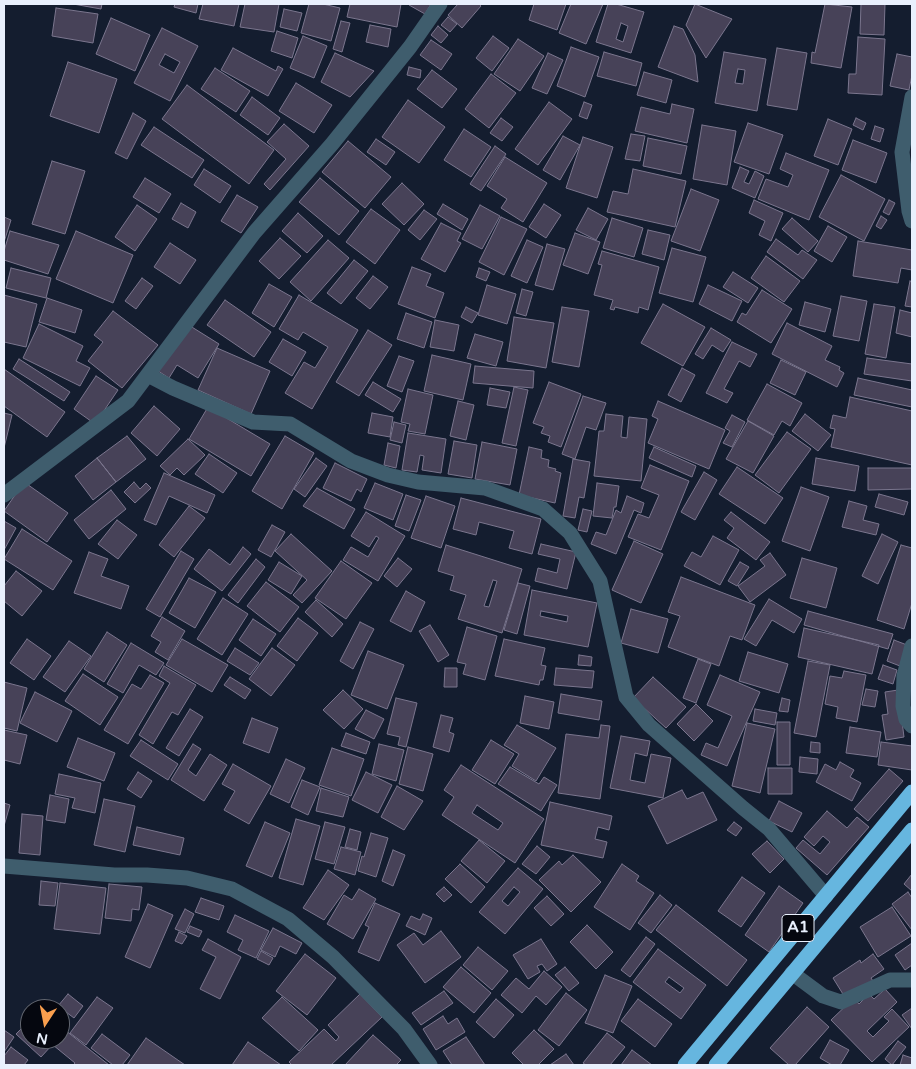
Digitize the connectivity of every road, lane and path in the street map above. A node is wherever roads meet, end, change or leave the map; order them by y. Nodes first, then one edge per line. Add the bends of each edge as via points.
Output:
1 (440, 4) edge
2 (912, 97) edge
3 (912, 222) edge
4 (148, 376) junction
5 (4, 495) edge
6 (912, 646) edge
7 (912, 726) edge
8 (912, 792) edge
9 (912, 830) edge
10 (4, 866) edge
11 (826, 896) junction
12 (792, 973) junction
13 (912, 980) edge
14 (430, 1065) edge
15 (685, 1065) edge
16 (716, 1065) edge

1 - 4 street via 350,121 254,233
2 - 3 street via 902,152
4 - 5 street via 128,401
4 - 11 street via 252,422 290,424 351,461 388,474 418,482 485,488 543,509 570,534 600,581 626,697 648,725 769,829
6 - 7 street via 904,676 903,706 906,719
8 - 11 highway, A1
9 - 12 highway, A1
10 - 14 street via 188,878 232,889 288,919 333,957 404,1029
11 - 15 highway, A1
12 - 13 street via 824,996 841,1002 890,980
12 - 16 highway, A1

